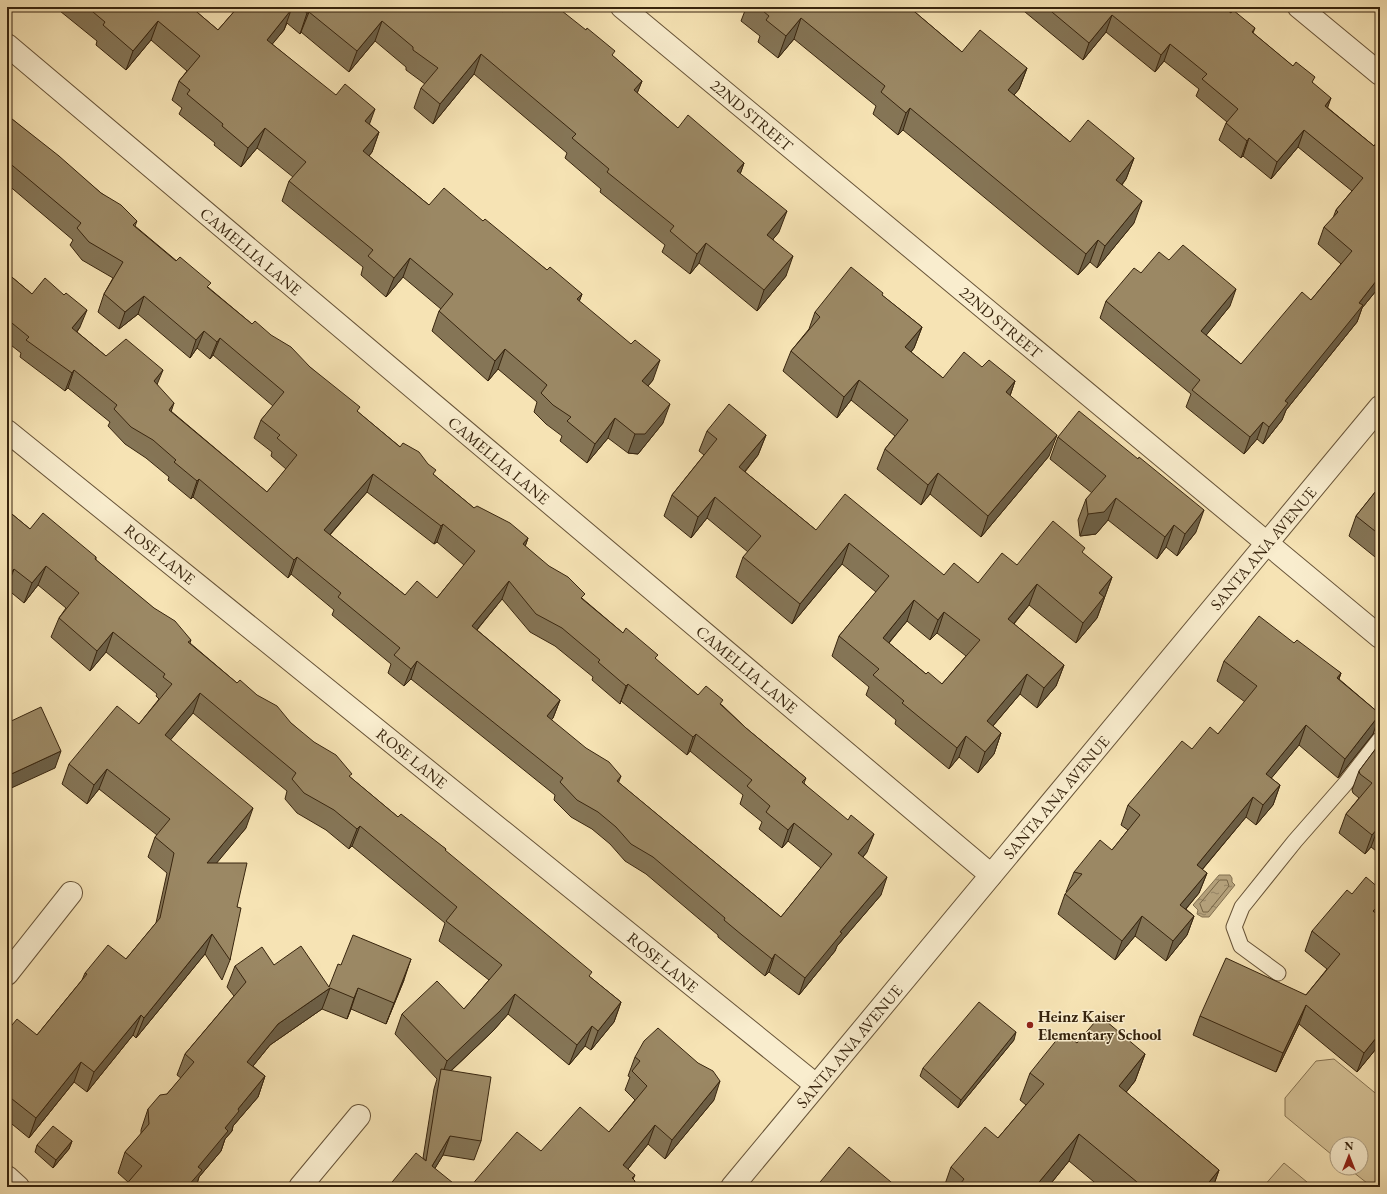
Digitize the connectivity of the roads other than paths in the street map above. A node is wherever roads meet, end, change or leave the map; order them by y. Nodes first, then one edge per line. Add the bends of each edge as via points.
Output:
1 (622, 7) edge
2 (1299, 7) edge
3 (7, 45) edge
4 (1380, 74) edge
5 (1380, 407) edge
6 (7, 430) edge
7 (1267, 543) junction
8 (1380, 637) edge
9 (1380, 739) edge
10 (991, 875) junction
11 (71, 893) dead end
12 (1278, 973) dead end
13 (7, 974) edge
14 (816, 1085) junction
15 (359, 1116) dead end
16 (7, 1178) edge
17 (18, 1187) edge
18 (300, 1187) edge
19 (732, 1187) edge

1 - 7 street, 22ND STREET
2 - 4 street
3 - 10 street, CAMELLIA LANE
5 - 7 street, SANTA ANA AVENUE
6 - 14 street, ROSE LANE
7 - 8 street, 22ND STREET
7 - 10 street, SANTA ANA AVENUE
9 - 12 lane via 1242,907 1234,927 1241,946
10 - 14 street, SANTA ANA AVENUE
11 - 13 street
14 - 19 street, SANTA ANA AVENUE
15 - 18 street
16 - 17 street

